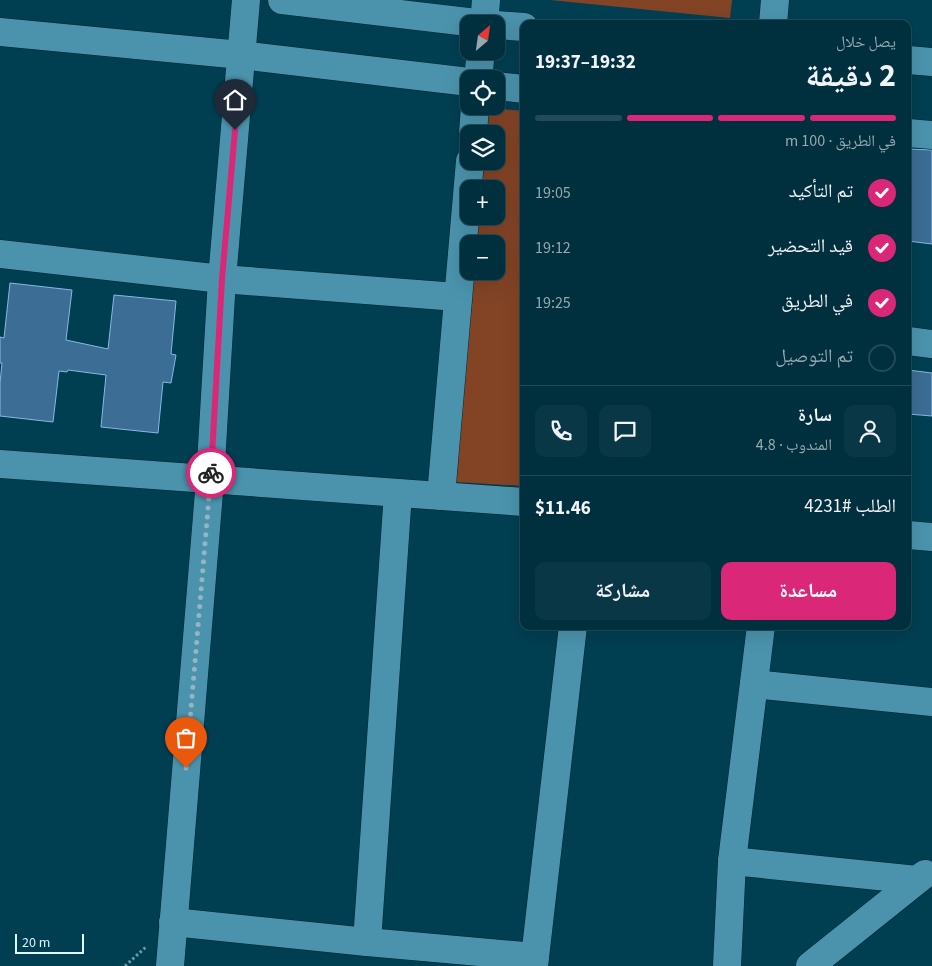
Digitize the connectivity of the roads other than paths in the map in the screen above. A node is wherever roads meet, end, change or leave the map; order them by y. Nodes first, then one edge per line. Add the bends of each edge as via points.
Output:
1 (246, 0) edge
2 (282, 0) edge
3 (486, 0) edge
4 (775, 0) edge
5 (485, 15) edge
6 (773, 20) edge
7 (460, 21) edge
8 (505, 26) edge
9 (520, 27) edge
10 (0, 32) edge
11 (241, 55) junction
12 (911, 60) edge
13 (932, 62) edge
14 (460, 81) edge
15 (505, 87) edge
16 (520, 89) edge
17 (911, 133) edge
18 (932, 135) edge
19 (469, 170) edge
20 (0, 254) edge
21 (222, 279) junction
22 (457, 297) junction
23 (911, 341) edge
24 (932, 344) edge
25 (0, 464) edge
26 (210, 480) junction
27 (398, 493) junction
28 (441, 496) junction
29 (520, 502) edge
30 (911, 535) edge
31 (932, 537) edge
32 (573, 630) edge
33 (761, 630) edge
34 (754, 684) junction
35 (932, 702) edge
36 (732, 861) junction
37 (924, 875) edge
38 (173, 922) junction
39 (367, 942) junction
40 (535, 961) edge
41 (170, 966) edge
42 (727, 966) edge
43 (810, 966) edge

1 - 11 street
2 - 7 street
3 - 5 street
4 - 6 street
8 - 9 street
10 - 11 street
11 - 14 street
11 - 21 street
12 - 13 street
15 - 16 street
17 - 18 street
19 - 22 street
20 - 21 street
21 - 22 street
21 - 26 street
22 - 28 street
23 - 24 street
25 - 26 street
26 - 27 street
26 - 38 street
27 - 28 street
27 - 39 street
28 - 29 street
30 - 31 street
32 - 40 street
33 - 34 street
34 - 35 street
34 - 36 street
36 - 37 street
36 - 42 street
37 - 43 street
38 - 39 street
38 - 41 street
39 - 40 street

